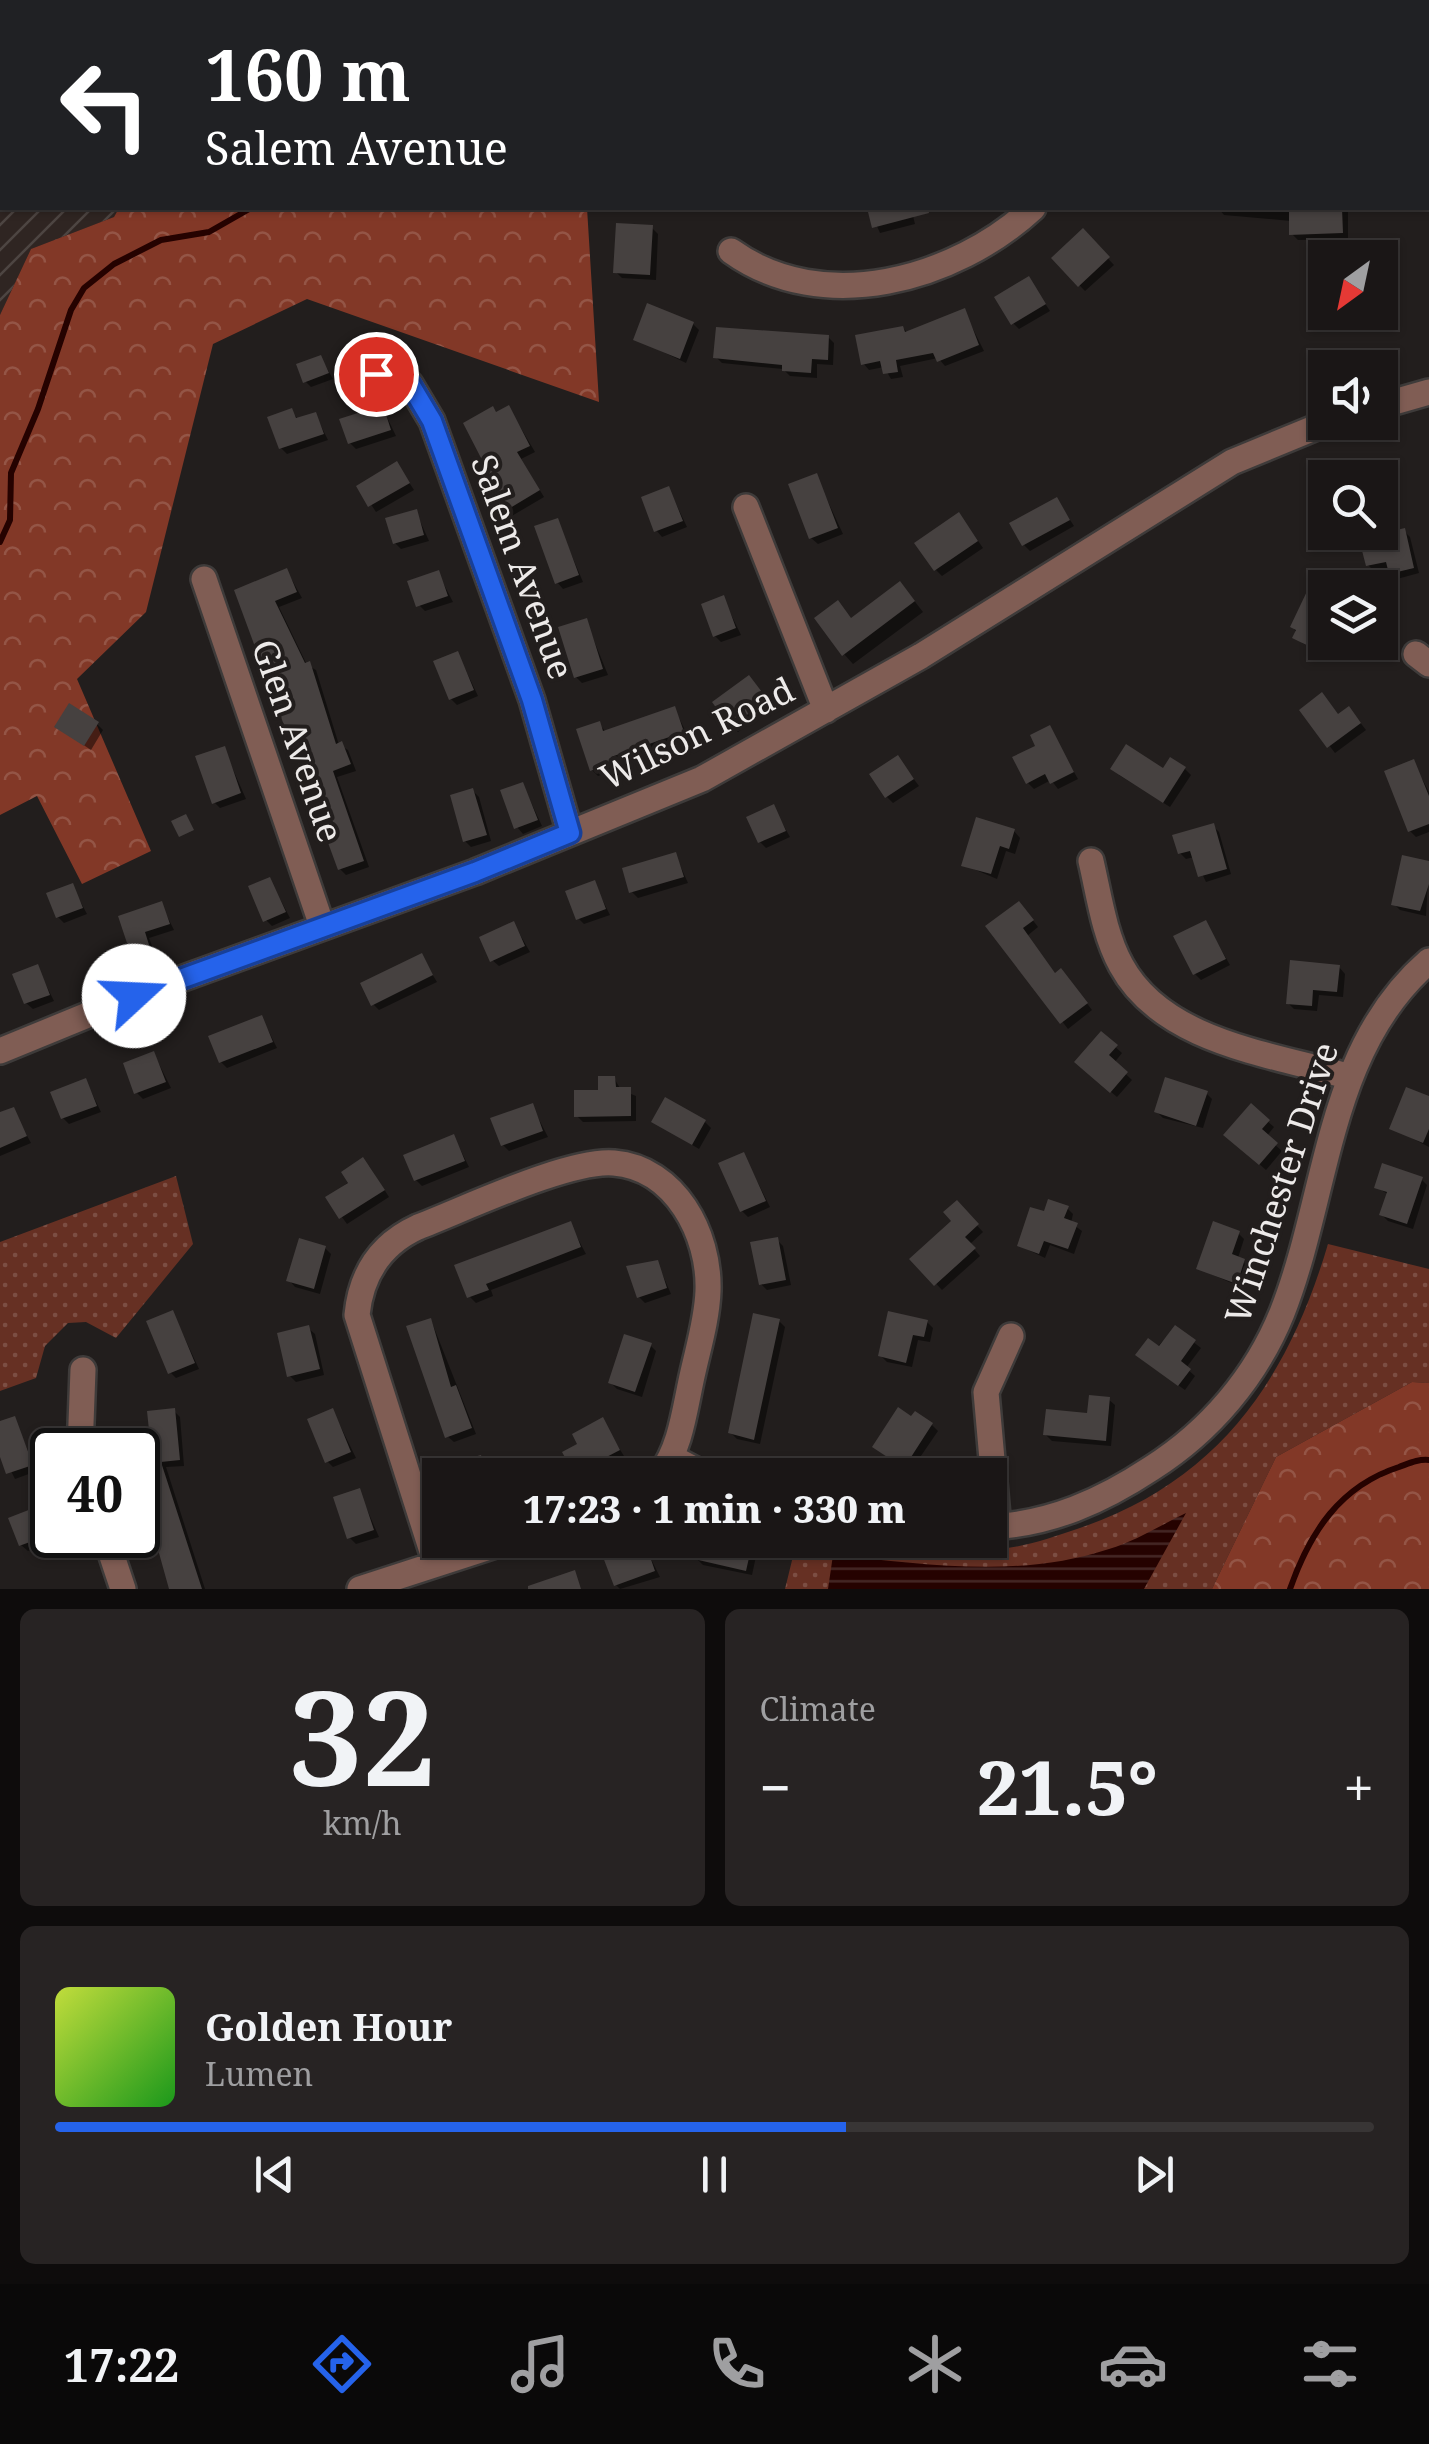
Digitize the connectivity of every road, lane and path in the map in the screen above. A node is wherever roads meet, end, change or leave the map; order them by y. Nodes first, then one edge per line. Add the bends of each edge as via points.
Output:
1 (1029, 210) edge
2 (731, 251) dead end
3 (356, 377) dead end
4 (1429, 392) edge
5 (1398, 401) edge
6 (1308, 431) edge
7 (746, 507) dead end
8 (204, 580) dead end
9 (826, 710) junction
10 (570, 833) junction
11 (1091, 861) dead end
12 (322, 926) junction
13 (1429, 961) edge
14 (0, 1050) edge
15 (1350, 1078) junction
16 (1010, 1336) dead end
17 (83, 1370) dead end
18 (81, 1428) edge
19 (668, 1458) edge
20 (990, 1458) edge
21 (422, 1520) edge
22 (1007, 1525) edge
23 (113, 1558) edge
24 (434, 1558) edge
25 (455, 1558) edge
26 (436, 1564) junction
27 (123, 1589) edge
28 (360, 1589) edge

1 - 2 street via 939,267 853,286 772,275
3 - 10 street, Salem Avenue via 376,374 410,384 432,421 532,700
4 - 5 street
6 - 9 street, Wilson Road via 1232,462
7 - 9 street
8 - 12 street, Glen Avenue
9 - 10 street, Wilson Road via 702,779
10 - 12 street, Wilson Road
11 - 15 street via 1116,954 1154,1006 1202,1033
12 - 14 street, Wilson Road
13 - 15 street, Winchester Drive via 1378,1018
15 - 22 street, Winchester Drive via 1284,1308 1234,1395 1192,1440 1101,1499
16 - 20 street via 986,1392
17 - 18 street
19 - 21 street via 708,1292 707,1267 696,1229 663,1182 639,1167 596,1162 411,1230 370,1268 357,1315
23 - 27 street
24 - 26 street
25 - 26 street
26 - 28 street

